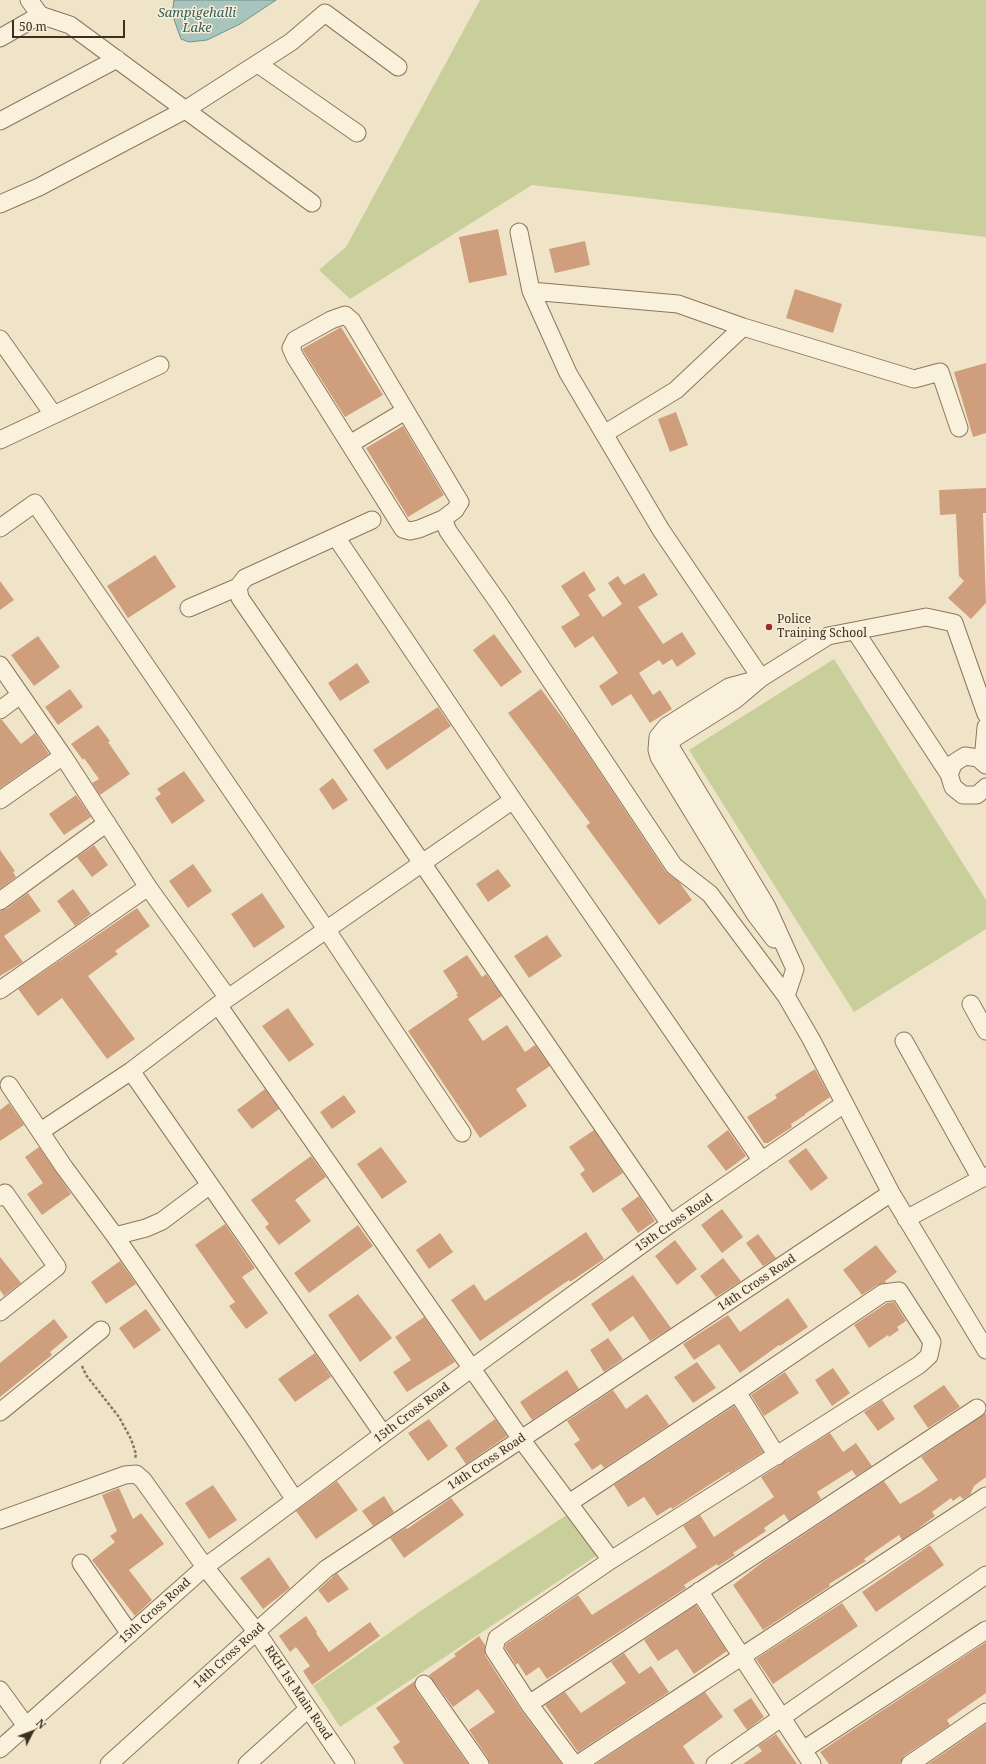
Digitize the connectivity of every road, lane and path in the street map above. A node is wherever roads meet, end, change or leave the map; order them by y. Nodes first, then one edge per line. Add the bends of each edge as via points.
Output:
1 (29, 0) edge
2 (40, 15) junction
3 (0, 38) edge
4 (117, 59) junction
5 (258, 64) junction
6 (398, 67) dead end
7 (185, 110) junction
8 (0, 121) edge
9 (357, 133) dead end
10 (312, 203) dead end
11 (0, 204) edge
12 (519, 232) dead end
13 (531, 291) junction
14 (743, 327) junction
15 (0, 339) edge
16 (160, 365) dead end
17 (405, 411) junction
18 (53, 414) junction
19 (959, 428) dead end
20 (604, 434) junction
21 (0, 440) edge
22 (350, 444) junction
23 (443, 519) junction
24 (372, 520) dead end
25 (0, 528) edge
26 (336, 537) junction
27 (238, 587) junction
28 (189, 608) dead end
29 (855, 631) junction
30 (0, 665) edge
31 (761, 678) junction
32 (20, 695) junction
33 (0, 710) edge
34 (986, 714) edge
35 (986, 727) edge
36 (63, 756) junction
37 (984, 763) edge
38 (949, 774) junction
39 (986, 787) edge
40 (0, 800) edge
41 (513, 800) junction
42 (107, 822) junction
43 (423, 863) junction
44 (148, 887) junction
45 (0, 901) edge
46 (326, 929) junction
47 (0, 990) edge
48 (786, 996) junction
49 (223, 1002) junction
50 (971, 1004) dead end
51 (986, 1031) edge
52 (904, 1040) dead end
53 (131, 1070) junction
54 (9, 1085) dead end
55 (844, 1104) junction
56 (41, 1131) junction
57 (462, 1133) dead end
58 (762, 1161) junction
59 (983, 1178) edge
60 (210, 1185) junction
61 (891, 1193) junction
62 (0, 1197) edge
63 (906, 1219) junction
64 (670, 1224) junction
65 (115, 1236) junction
66 (0, 1312) edge
67 (101, 1330) dead end
68 (76, 1350) junction
69 (986, 1350) edge
70 (472, 1368) junction
71 (737, 1392) junction
72 (977, 1408) dead end
73 (0, 1412) edge
74 (383, 1434) junction
75 (521, 1439) junction
76 (777, 1456) junction
77 (125, 1475) junction
78 (986, 1496) edge
79 (295, 1500) junction
80 (568, 1503) junction
81 (0, 1520) edge
82 (611, 1560) junction
83 (81, 1563) dead end
84 (205, 1567) junction
85 (986, 1575) edge
86 (699, 1591) junction
87 (986, 1630) edge
88 (256, 1632) junction
89 (130, 1634) junction
90 (742, 1656) junction
91 (424, 1684) dead end
92 (0, 1690) edge
93 (529, 1704) junction
94 (308, 1709) junction
95 (986, 1712) edge
96 (782, 1718) junction
97 (26, 1726) junction
98 (0, 1749) edge
99 (803, 1750) junction
100 (109, 1764) edge
101 (247, 1764) edge
102 (346, 1764) edge
103 (480, 1764) edge
104 (574, 1764) edge
105 (578, 1764) edge
106 (715, 1764) edge
107 (812, 1764) edge
108 (910, 1764) edge

1 - 2 street
2 - 3 street
2 - 4 street via 70,24
4 - 7 street
4 - 8 street
5 - 6 street via 291,42 325,13
5 - 7 street
5 - 9 street
7 - 10 street
7 - 11 street via 39,187
12 - 13 street
13 - 14 street via 678,304
13 - 20 street via 568,373
14 - 19 street via 914,378 940,372
14 - 20 street via 676,390
15 - 18 street
16 - 18 street
17 - 22 street
17 - 22 street via 352,321 345,315 295,340 291,348 295,358
17 - 23 street via 460,502 455,510
18 - 21 street
20 - 31 street via 661,530
22 - 23 street via 404,529 419,529
23 - 48 street via 448,531 674,866 710,894
24 - 26 street
25 - 46 street via 35,503
26 - 27 street via 245,578
26 - 41 street
27 - 28 street
27 - 43 street via 240,598
29 - 31 street via 828,636
29 - 34 street via 926,617 954,623
29 - 38 street
30 - 32 street
31 - 48 street via 729,687 668,726 658,737 657,750 755,914 795,969
32 - 33 street
32 - 36 street
35 - 37 street
36 - 40 street
36 - 42 street
37 - 38 street via 972,756 965,756 954,763
38 - 39 street via 952,787 963,795 977,795
41 - 43 street
41 - 58 street
42 - 44 street
42 - 45 street
43 - 46 street
43 - 64 street
44 - 47 street
44 - 49 street
46 - 49 street
46 - 57 street
48 - 55 street via 811,1038
49 - 53 street
49 - 70 street
50 - 51 street
52 - 59 street
53 - 56 street
53 - 60 street
54 - 56 street
55 - 58 street, 15th Cross Road
55 - 61 street
56 - 65 street
58 - 64 street, 15th Cross Road
59 - 63 street
60 - 65 street via 162,1221
60 - 74 street
61 - 63 street
61 - 75 street, 14th Cross Road
62 - 66 street via 5,1193 57,1267
63 - 69 street
64 - 70 street, 15th Cross Road
65 - 79 street
67 - 68 street
68 - 73 street
68 - 77 path via 86,1375 119,1417 131,1439 136,1454 135,1467
70 - 74 street, 15th Cross Road
70 - 75 street
71 - 76 street
71 - 76 street via 883,1293 899,1291 932,1342 929,1356 919,1365
71 - 80 street
72 - 86 street
74 - 79 street, 15th Cross Road
75 - 80 street
75 - 88 street, 14th Cross Road via 326,1569
76 - 82 street
77 - 81 street
77 - 84 street, RKH 1st Main Road via 136,1474 143,1480
78 - 90 street
79 - 84 street, 15th Cross Road
80 - 82 street
82 - 93 street via 497,1638 494,1650
83 - 89 street
84 - 88 street, RKH 1st Main Road
84 - 89 street, 15th Cross Road
85 - 96 street
86 - 90 street
86 - 93 street
87 - 99 street
88 - 94 street, RKH 1st Main Road
88 - 100 street, 14th Cross Road
89 - 97 street, 15th Cross Road
90 - 96 street
90 - 105 street
91 - 103 street
92 - 97 street
93 - 104 street
94 - 101 street
94 - 102 street, RKH 1st Main Road
95 - 108 street
96 - 99 street
96 - 106 street
97 - 98 street, 15th Cross Road
99 - 107 street

